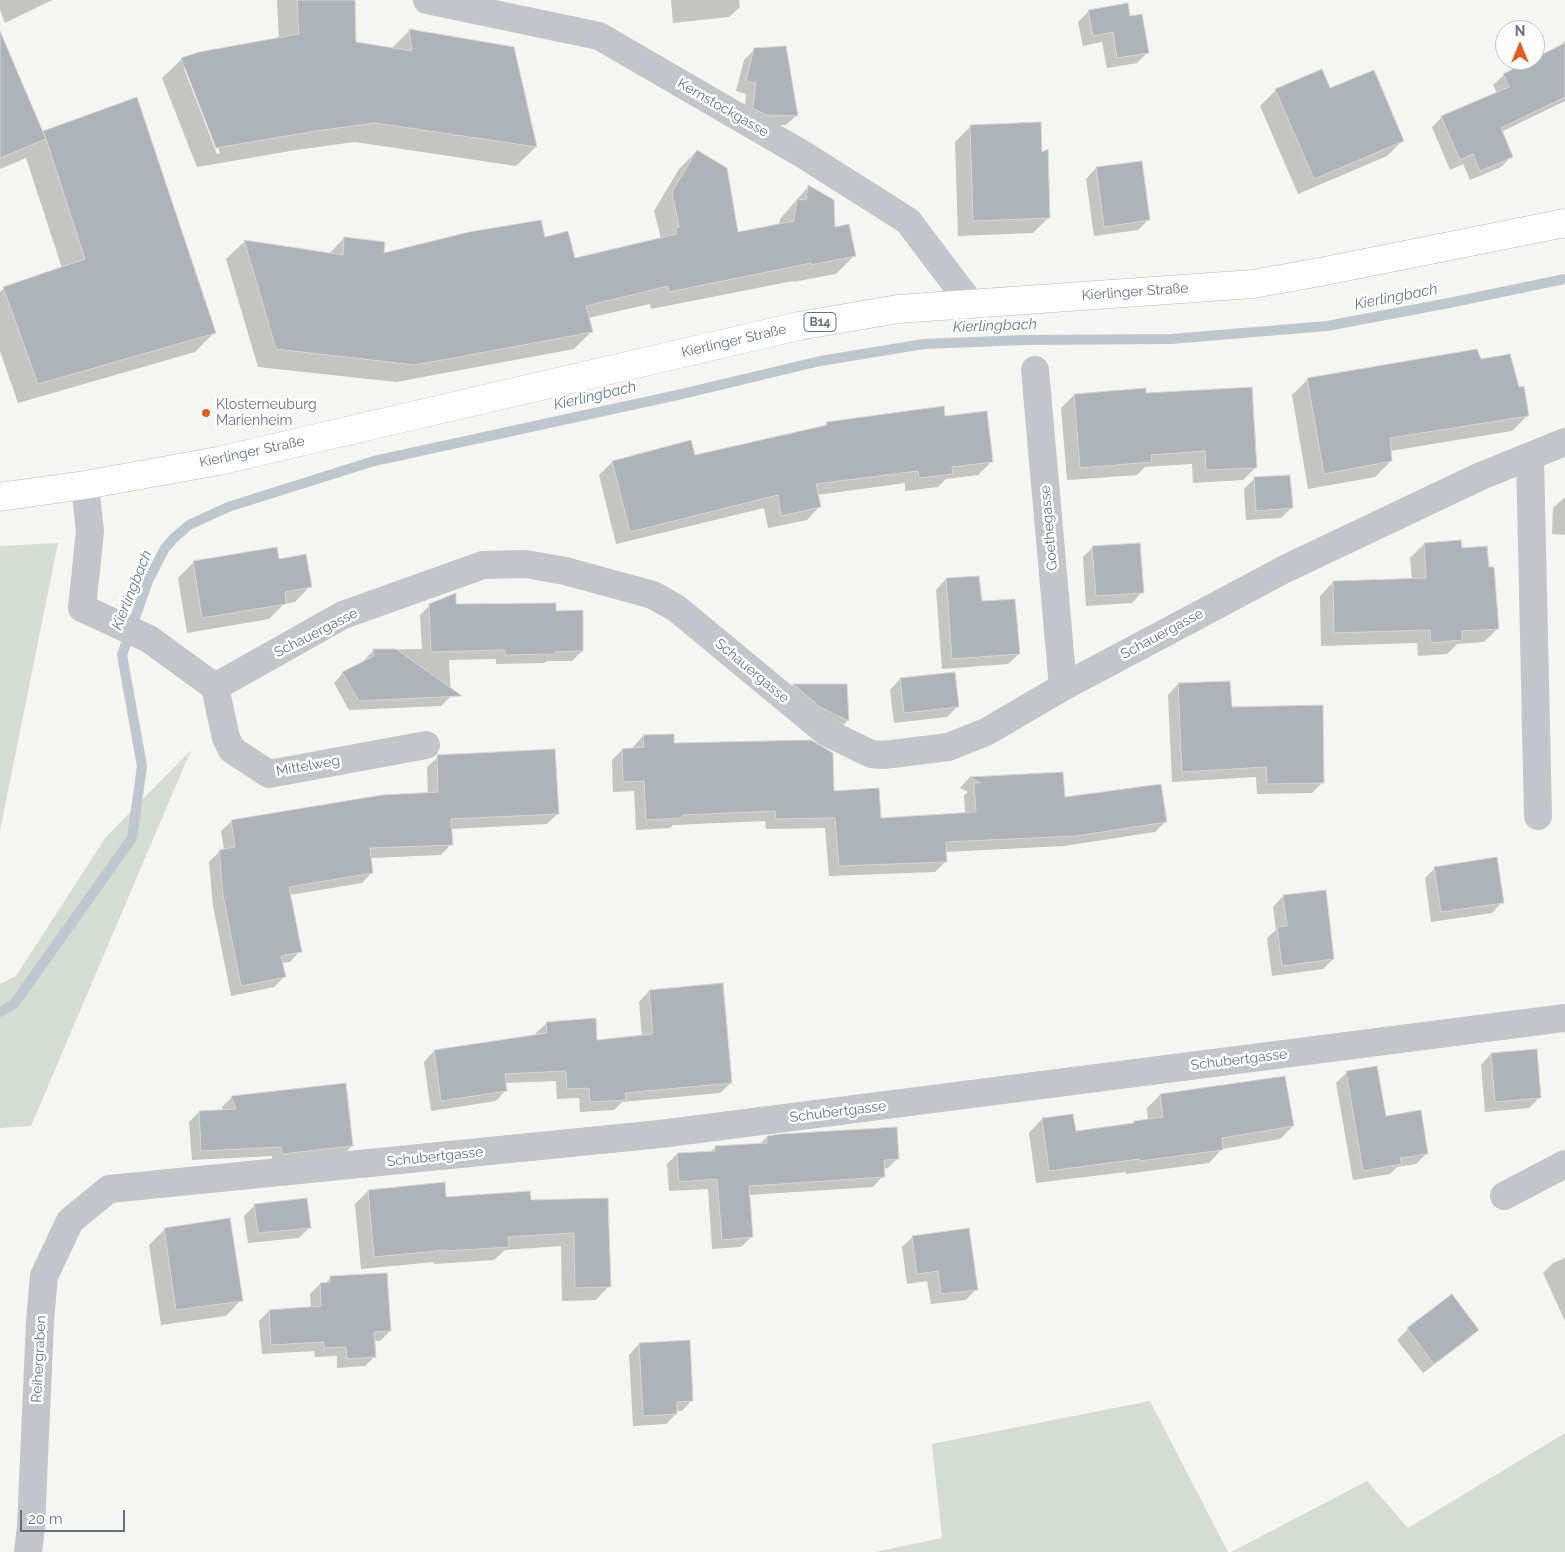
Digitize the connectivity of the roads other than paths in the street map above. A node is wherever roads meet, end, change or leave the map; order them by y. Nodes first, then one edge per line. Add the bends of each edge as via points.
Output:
1 (427, 0) edge
2 (1565, 223) edge
3 (970, 304) junction
4 (1035, 370) dead end
5 (1565, 442) edge
6 (1530, 456) junction
7 (85, 485) junction
8 (0, 497) edge
9 (215, 687) junction
10 (1063, 687) junction
11 (426, 745) dead end
12 (1538, 816) dead end
13 (1565, 1018) edge
14 (1565, 1164) edge
15 (109, 1189) joint
16 (1504, 1196) dead end
17 (28, 1552) edge

1 - 3 street, Kernstockgasse via 599,36 804,155 908,221
2 - 3 main road, Kierlinger Straße / B14 via 1253,284
3 - 7 main road, Kierlinger Straße / B14 via 898,309 799,326 218,461
4 - 10 street, Goethegasse
5 - 6 street, Schauergasse
6 - 10 street, Schauergasse via 1287,568
6 - 12 street
7 - 8 main road, Kierlinger Straße / B14
7 - 9 street via 90,531 82,608 149,639
9 - 10 street, Schauergasse via 343,615 483,565 504,564 526,564 565,571 653,595 676,608 826,732 871,754 948,747 986,732
9 - 11 street, Mittelweg via 226,738 232,750 269,774
13 - 15 street, Schubertgasse via 660,1134
14 - 16 street
15 - 17 street, Reihergraben via 70,1221 44,1276

